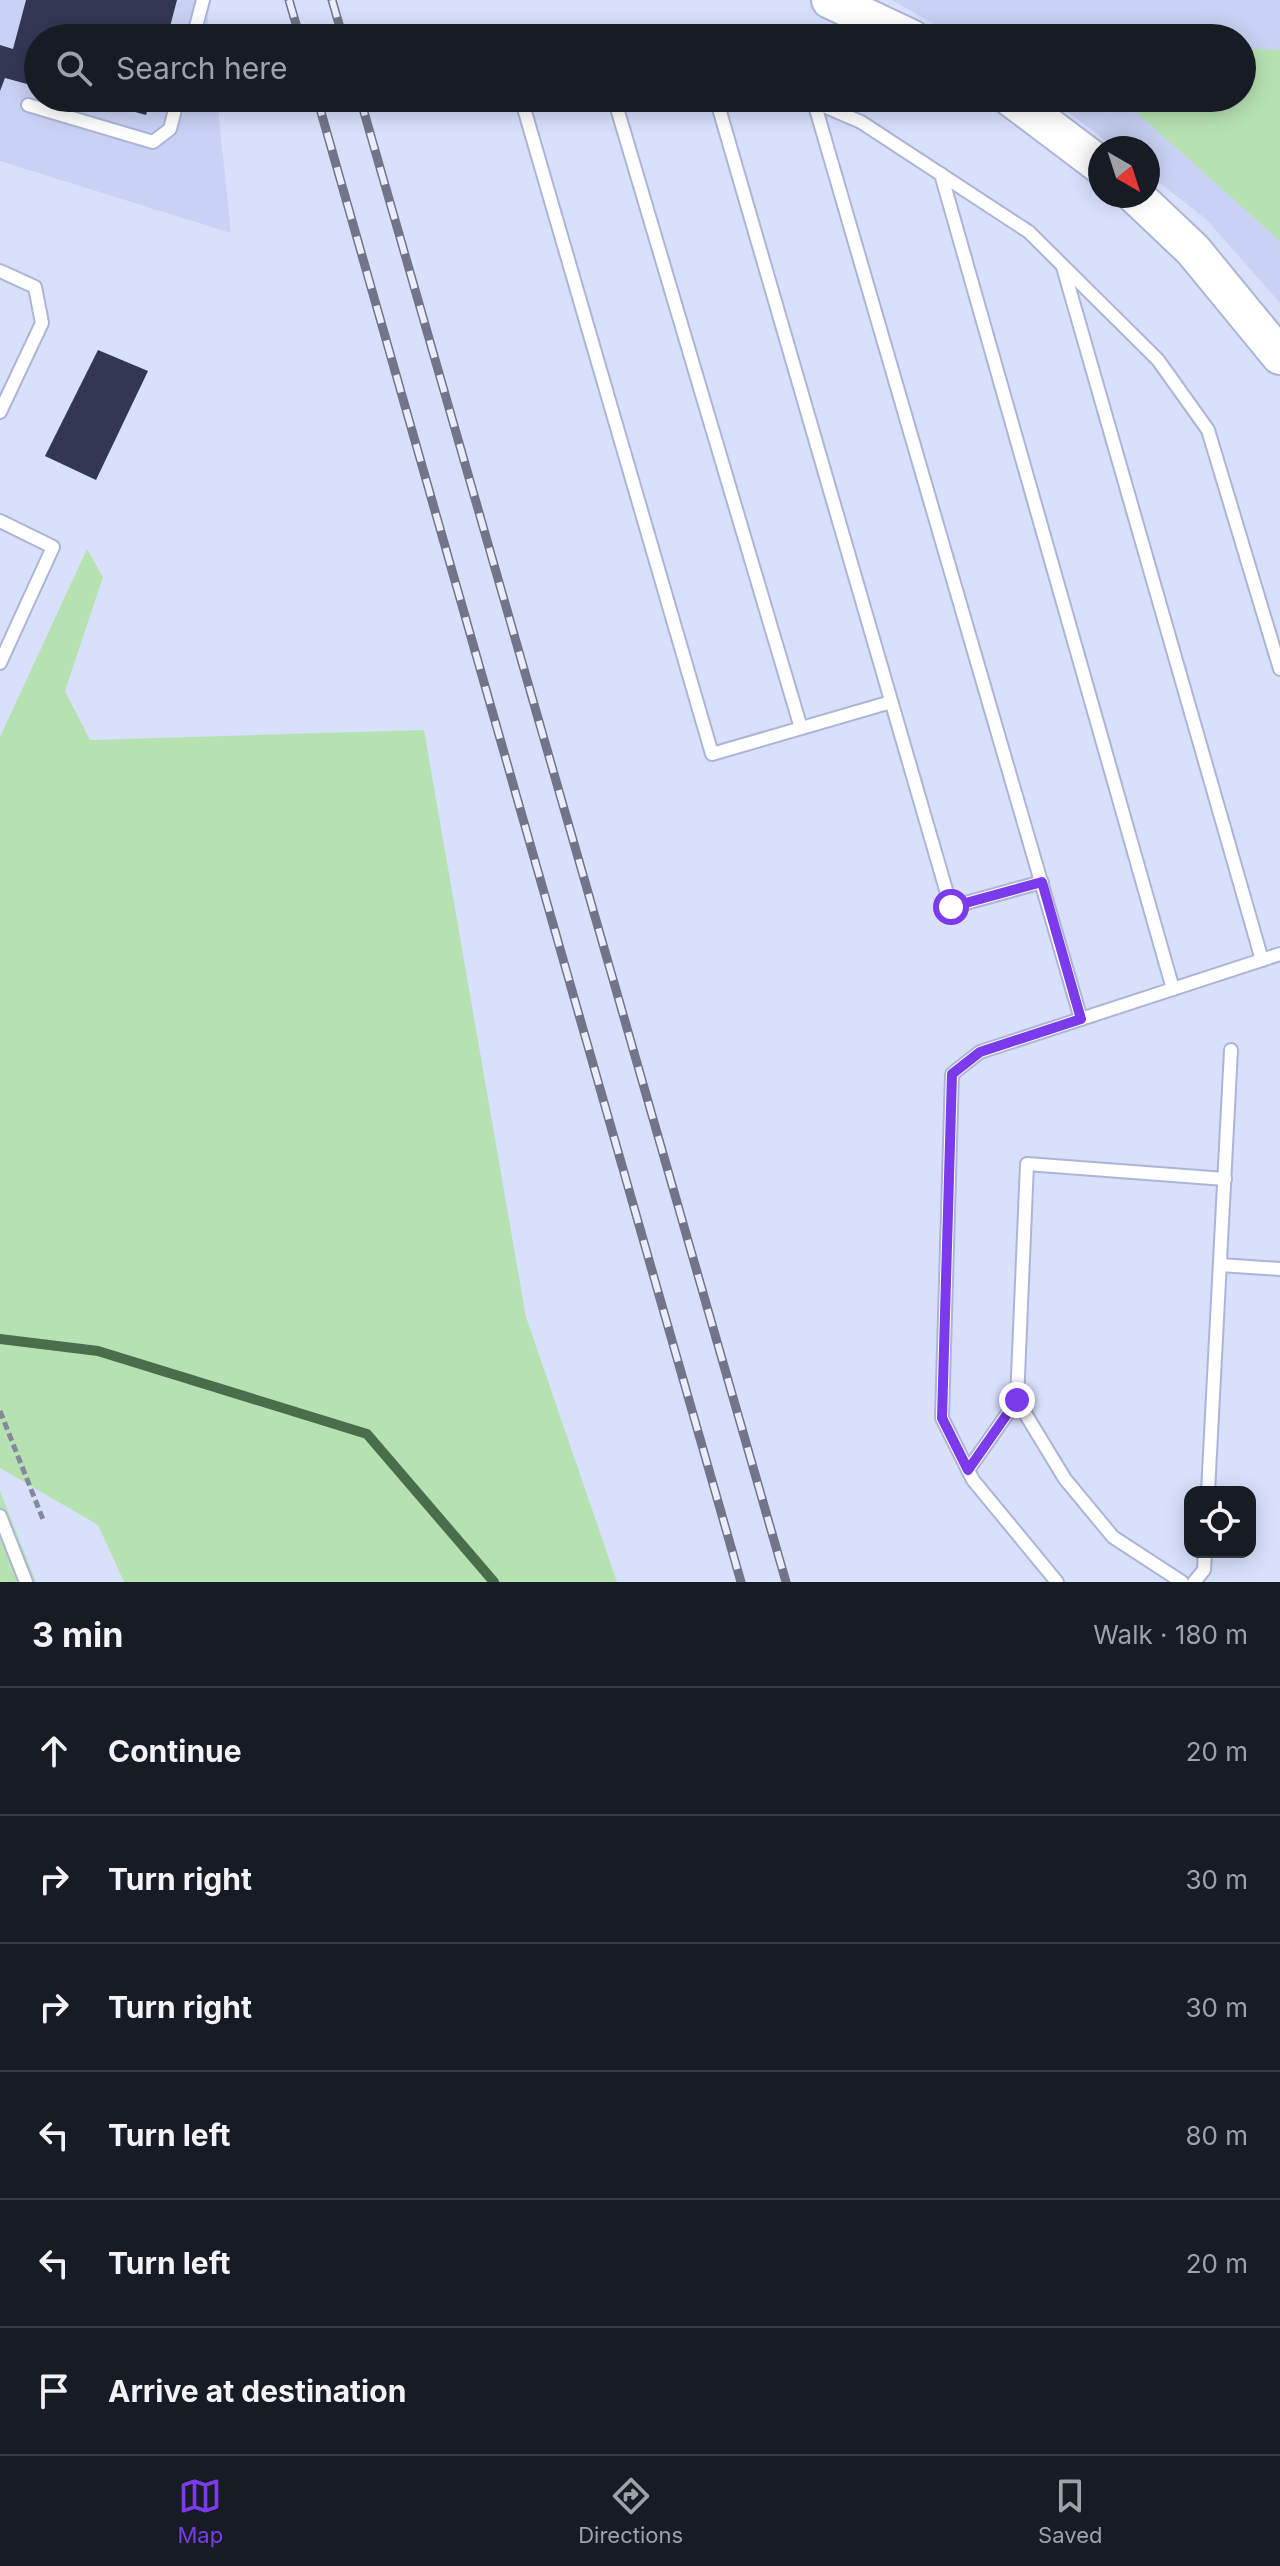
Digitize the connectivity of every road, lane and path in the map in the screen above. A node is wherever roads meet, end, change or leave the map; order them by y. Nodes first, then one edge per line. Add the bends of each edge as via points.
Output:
1 (203, 0) edge
2 (830, 0) edge
3 (197, 24) edge
4 (881, 24) edge
5 (52, 112) edge
6 (174, 112) edge
7 (525, 112) edge
8 (618, 112) edge
9 (720, 112) edge
10 (814, 112) edge
11 (838, 112) edge
12 (1030, 112) edge
13 (1088, 156) edge
14 (941, 174) junction
15 (1149, 208) edge
16 (1063, 266) junction
17 (0, 271) edge
18 (1280, 356) edge
19 (1, 408) edge
20 (0, 521) edge
21 (0, 663) edge
22 (1280, 669) edge
23 (891, 702) junction
24 (801, 728) junction
25 (1042, 882) junction
26 (1280, 954) edge
27 (1262, 960) junction
28 (1173, 989) junction
29 (1081, 1019) junction
30 (1231, 1050) dead end
31 (1225, 1179) junction
32 (1220, 1265) junction
33 (1280, 1269) edge
34 (1017, 1400) junction
35 (0, 1411) edge
36 (968, 1470) junction
37 (1208, 1486) edge
38 (0, 1516) edge
39 (44, 1522) dead end
40 (1205, 1558) edge
41 (26, 1582) edge
42 (1057, 1582) edge
43 (1182, 1582) edge
44 (1194, 1582) edge

1 - 3 lane
2 - 4 main road
5 - 6 lane via 153,142 170,129
7 - 24 lane via 712,754
8 - 24 lane
9 - 23 lane
10 - 25 lane
11 - 14 lane
12 - 13 main road
14 - 16 lane via 1029,232
14 - 28 lane
15 - 18 main road via 1193,250
16 - 22 lane via 1158,360 1208,430
16 - 27 lane
17 - 19 lane via 35,287 42,323
20 - 21 lane via 53,547
23 - 24 lane
23 - 25 lane via 951,907
25 - 29 lane
26 - 27 lane
27 - 28 lane
28 - 29 lane
29 - 36 lane via 980,1052 952,1074 942,1418
30 - 31 lane
31 - 32 lane
31 - 34 lane via 1027,1164
32 - 33 lane
32 - 37 lane
34 - 36 lane
34 - 43 lane via 1065,1479 1113,1537
35 - 39 path
36 - 42 lane
38 - 41 lane
40 - 44 lane via 1204,1570

